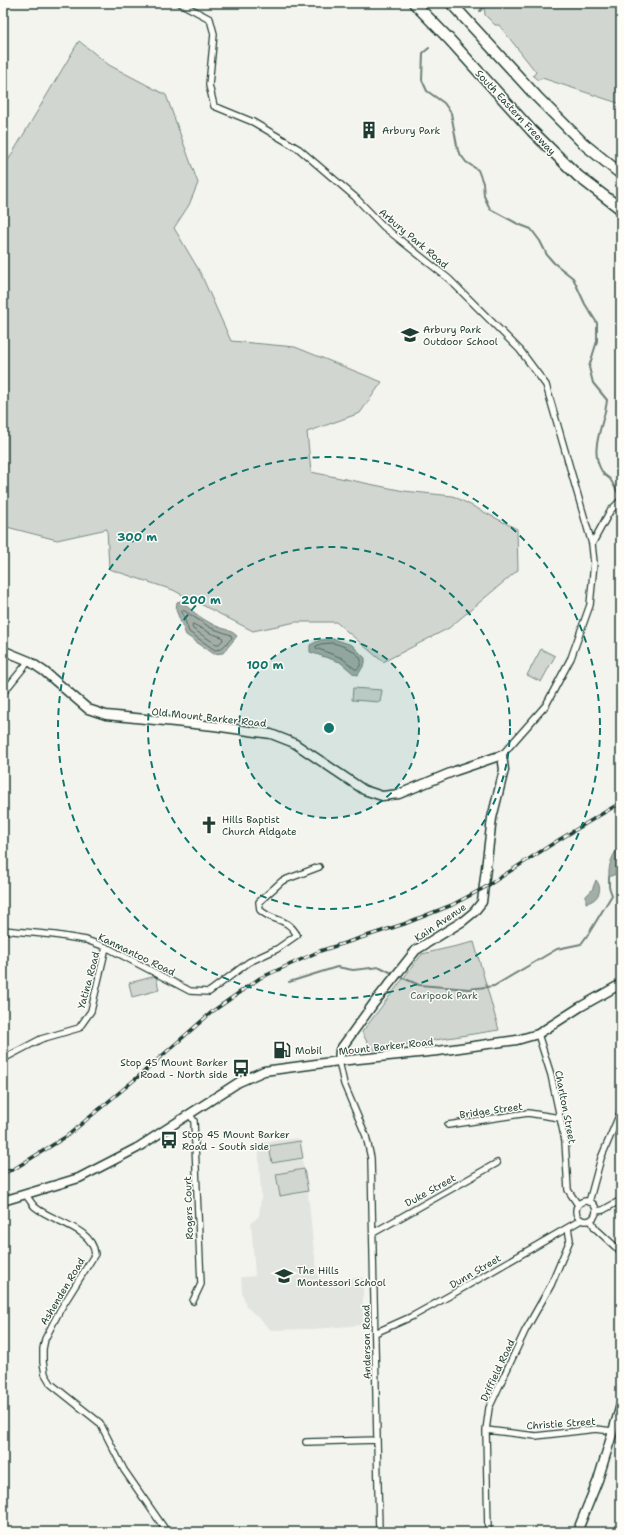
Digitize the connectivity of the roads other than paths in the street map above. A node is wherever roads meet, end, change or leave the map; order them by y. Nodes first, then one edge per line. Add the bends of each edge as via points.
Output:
1 (180, 3) edge
2 (451, 3) edge
3 (418, 4) edge
4 (621, 174) edge
5 (621, 209) edge
6 (621, 500) edge
7 (592, 544) junction
8 (3, 652) edge
9 (29, 661) junction
10 (3, 693) edge
11 (502, 754) junction
12 (318, 867) dead end
13 (3, 930) edge
14 (106, 947) junction
15 (621, 984) edge
16 (538, 1034) junction
17 (3, 1060) edge
18 (339, 1061) junction
19 (621, 1111) edge
20 (190, 1115) junction
21 (560, 1118) junction
22 (448, 1125) dead end
23 (497, 1163) dead end
24 (26, 1195) junction
25 (621, 1200) edge
26 (3, 1201) edge
27 (588, 1202) junction
28 (578, 1206) junction
29 (596, 1211) junction
30 (581, 1220) junction
31 (591, 1220) junction
32 (568, 1228) junction
33 (372, 1233) junction
34 (621, 1252) edge
35 (193, 1301) dead end
36 (375, 1333) junction
37 (621, 1405) edge
38 (486, 1430) junction
39 (612, 1431) junction
40 (377, 1440) junction
41 (306, 1442) dead end
42 (167, 1532) edge
43 (379, 1532) edge
44 (488, 1532) edge
45 (577, 1532) edge

1 - 7 street, Arbury Park Road via 210,19 214,34 209,85 214,106 253,122 299,149 355,197 384,227 449,279 520,350 546,385
2 - 4 highway via 537,97 584,144
3 - 5 highway, South Eastern Freeway via 532,131 578,176
6 - 7 street via 614,506
7 - 11 street, Old Mount Barker Road via 594,563 590,605 571,658 546,704
8 - 9 main road, Old Mount Barker Road
9 - 10 street
9 - 11 main road, Old Mount Barker Road via 88,709 106,715 271,734 294,744 364,790 382,796 400,794
11 - 18 main road, Kain Avenue via 504,770 492,818 482,902 463,922 416,950 340,1050
12 - 14 street, Kanmantoo Road via 282,881 259,902 260,910 266,916 284,921 297,935 277,950 248,962 210,992 190,991
13 - 14 street, Kanmantoo Road via 56,935 86,940
14 - 17 street, Yatina Road via 91,1011 79,1028 41,1039
15 - 16 main road, Mount Barker Road
16 - 18 main road, Mount Barker Road via 517,1040 438,1051
16 - 21 street, Charlton Street via 551,1075
18 - 20 main road, Mount Barker Road via 264,1071 239,1082
18 - 33 street, Anderson Road via 344,1084 366,1136 371,1158
19 - 27 street via 601,1158
20 - 24 main road, Mount Barker Road via 138,1148 79,1178
20 - 35 street, Rogers Court via 194,1121 201,1284
21 - 22 street, Bridge Street via 528,1113
21 - 28 street, Charlton Street via 565,1141 568,1190
23 - 33 street, Duke Street
24 - 26 main road, Mount Barker Road
24 - 42 street, Ashenden Road via 35,1207 90,1239 95,1254 45,1339 45,1374 51,1384 100,1423 124,1470
25 - 29 street
27 - 28 street
27 - 29 street via 594,1205
28 - 30 street via 576,1213
29 - 31 street
30 - 31 street
30 - 32 street, Dunn Street
31 - 34 street via 595,1228
32 - 36 street, Dunn Street via 414,1316
32 - 38 street, Driffield Road via 569,1244 551,1286 525,1331 489,1408
33 - 36 street, Anderson Road
36 - 40 street, Anderson Road
37 - 39 main road
38 - 39 street, Christie Street via 536,1436 596,1429
38 - 44 street, Driffield Road
39 - 45 main road via 598,1480
40 - 41 street
40 - 43 street, Anderson Road

